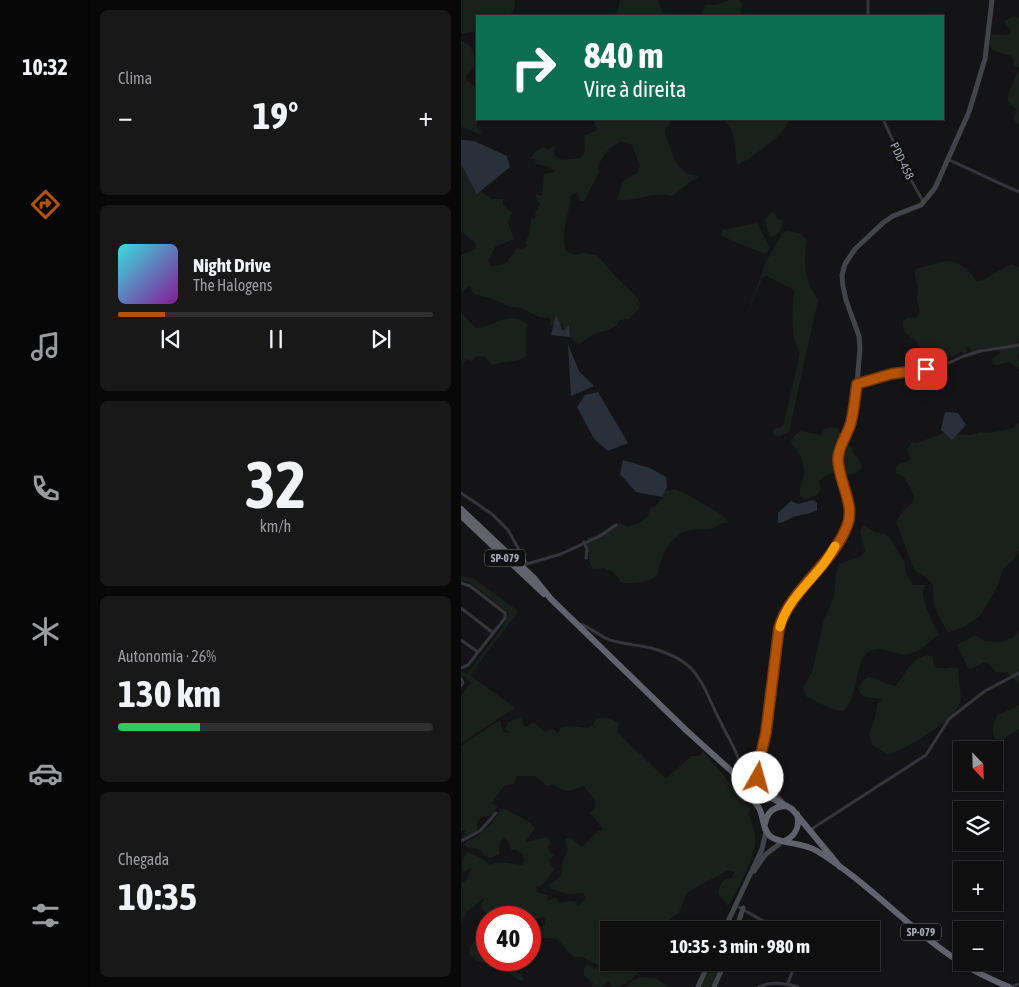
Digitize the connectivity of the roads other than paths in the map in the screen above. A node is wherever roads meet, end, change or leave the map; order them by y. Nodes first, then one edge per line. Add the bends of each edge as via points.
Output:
1 (868, 0) edge
2 (992, 0) edge
3 (868, 15) edge
4 (883, 120) edge
5 (947, 159) junction
6 (1019, 192) edge
7 (924, 202) junction
8 (1019, 345) edge
9 (857, 384) junction
10 (461, 493) edge
11 (461, 509) edge
12 (461, 516) edge
13 (617, 525) dead end
14 (491, 541) junction
15 (585, 542) junction
16 (586, 558) dead end
17 (525, 565) junction
18 (461, 583) edge
19 (551, 599) junction
20 (461, 608) edge
21 (575, 622) junction
22 (493, 632) junction
23 (461, 640) edge
24 (478, 652) junction
25 (461, 668) edge
26 (1019, 673) edge
27 (461, 678) edge
28 (462, 685) edge
29 (717, 759) junction
30 (757, 772) junction
31 (739, 777) junction
32 (750, 780) junction
33 (772, 790) junction
34 (786, 805) junction
35 (496, 813) dead end
36 (797, 813) junction
37 (765, 829) junction
38 (810, 830) junction
39 (461, 841) edge
40 (784, 841) junction
41 (840, 867) junction
42 (746, 881) junction
43 (735, 905) junction
44 (743, 908) junction
45 (728, 921) edge
46 (739, 921) edge
47 (764, 921) edge
48 (705, 971) edge
49 (721, 971) edge
50 (793, 971) edge
51 (788, 983) junction
52 (1019, 984) edge
53 (697, 987) edge
54 (714, 987) edge
55 (759, 987) edge
56 (798, 987) edge
57 (1009, 987) edge

1 - 3 street
2 - 5 street via 985,59 969,112
4 - 7 street, PDD-458 / PDD-458
5 - 6 street
5 - 7 street via 935,188
7 - 9 street via 884,222 855,249 845,264 842,275 845,300 860,341
8 - 9 street via 981,351 926,369 891,374
9 - 30 street via 851,422 838,458 849,505 848,525 824,565 783,616
10 - 17 street via 493,514 503,525 513,537
11 - 14 highway
12 - 14 highway, SP-079
13 - 15 street
14 - 17 highway
14 - 19 highway, SP-079
15 - 16 street
15 - 17 street via 561,554
17 - 19 highway
18 - 22 street via 470,586 505,613 505,618
19 - 21 highway, SP-079
20 - 22 street
21 - 29 highway, SP-079
21 - 31 street via 611,640 673,655 689,665 736,750 741,767
22 - 24 street
23 - 24 street
24 - 25 street via 468,665
26 - 38 street via 985,691 949,719 926,755
27 - 28 street
29 - 31 highway, SP-079
29 - 37 highway, SP-079 via 755,803
30 - 32 street
30 - 33 street via 760,781
31 - 32 street
31 - 34 highway, SP-079 via 747,785
32 - 33 street
33 - 34 street
34 - 36 highway, SP-079
34 - 37 highway via 772,809
35 - 39 street via 480,831
36 - 38 highway, SP-079
36 - 40 highway via 797,831
37 - 40 highway, SP-079 via 775,839
37 - 42 street via 762,849
38 - 41 highway, SP-079
40 - 41 highway, SP-079 via 809,847
40 - 42 street via 765,855
41 - 57 highway, SP-079 via 956,959
42 - 43 street
43 - 44 street
43 - 45 street
44 - 46 street
44 - 47 street
48 - 53 street
49 - 54 street
50 - 51 street
51 - 55 street
51 - 56 street
52 - 57 street

